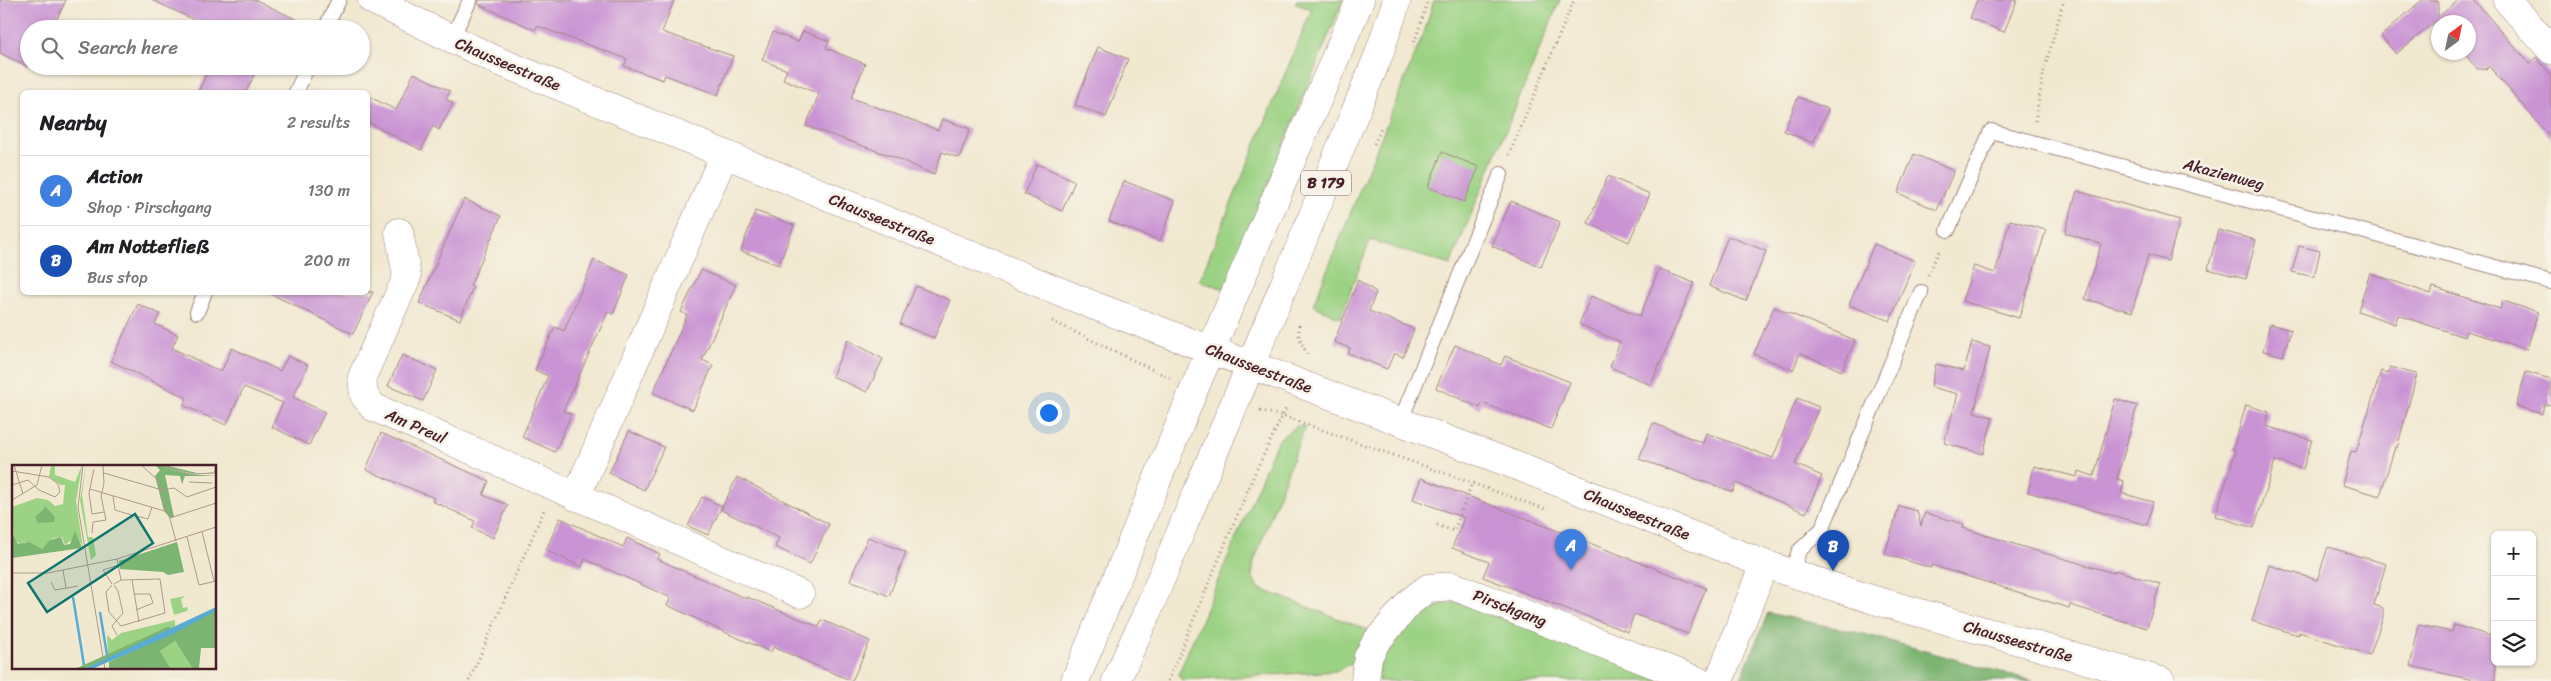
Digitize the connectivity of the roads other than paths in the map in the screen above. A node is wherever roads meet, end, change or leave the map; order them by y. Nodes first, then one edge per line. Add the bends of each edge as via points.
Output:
1 (339, 0) edge
2 (372, 0) edge
3 (470, 0) edge
4 (1360, 0) edge
5 (1398, 0) edge
6 (2507, 0) edge
7 (329, 20) edge
8 (451, 40) junction
9 (2551, 50) edge
10 (304, 75) edge
11 (297, 90) edge
12 (724, 154) junction
13 (1502, 174) road end
14 (1948, 230) road end
15 (399, 232) dead end
16 (2551, 282) edge
17 (1921, 292) road end
18 (204, 295) edge
19 (196, 312) dead end
20 (1211, 350) junction
21 (1250, 365) junction
22 (1400, 422) junction
23 (565, 492) junction
24 (1764, 564) junction
25 (1791, 573) junction
26 (800, 594) dead end
27 (1074, 681) edge
28 (1116, 681) edge
29 (1365, 681) edge
30 (1698, 681) edge
31 (1719, 681) edge
32 (2161, 681) edge

1 - 7 lane
2 - 8 main road, Chausseestraße
3 - 8 lane
4 - 20 main road, B 179
5 - 21 main road, B 179 via 1379,54
6 - 9 main road
8 - 12 main road, Chausseestraße
10 - 11 lane
12 - 20 main road, Chausseestraße
12 - 23 main road
13 - 22 lane
14 - 16 lane, Akazienweg via 1991,131
15 - 23 main road, Am Preul via 407,277 362,378 364,395 373,407
17 - 25 lane via 1822,529 1799,551
18 - 19 lane
20 - 21 main road, Chausseestraße
20 - 27 main road, B 179
21 - 22 main road, Chausseestraße
21 - 28 main road, B 179
22 - 24 main road, Chausseestraße
23 - 26 main road, Am Preul
24 - 25 main road, Chausseestraße
24 - 31 main road
25 - 32 main road, Chausseestraße via 1874,600
29 - 30 main road, Pirschgang via 1368,657 1376,642 1410,602 1428,588 1453,586

